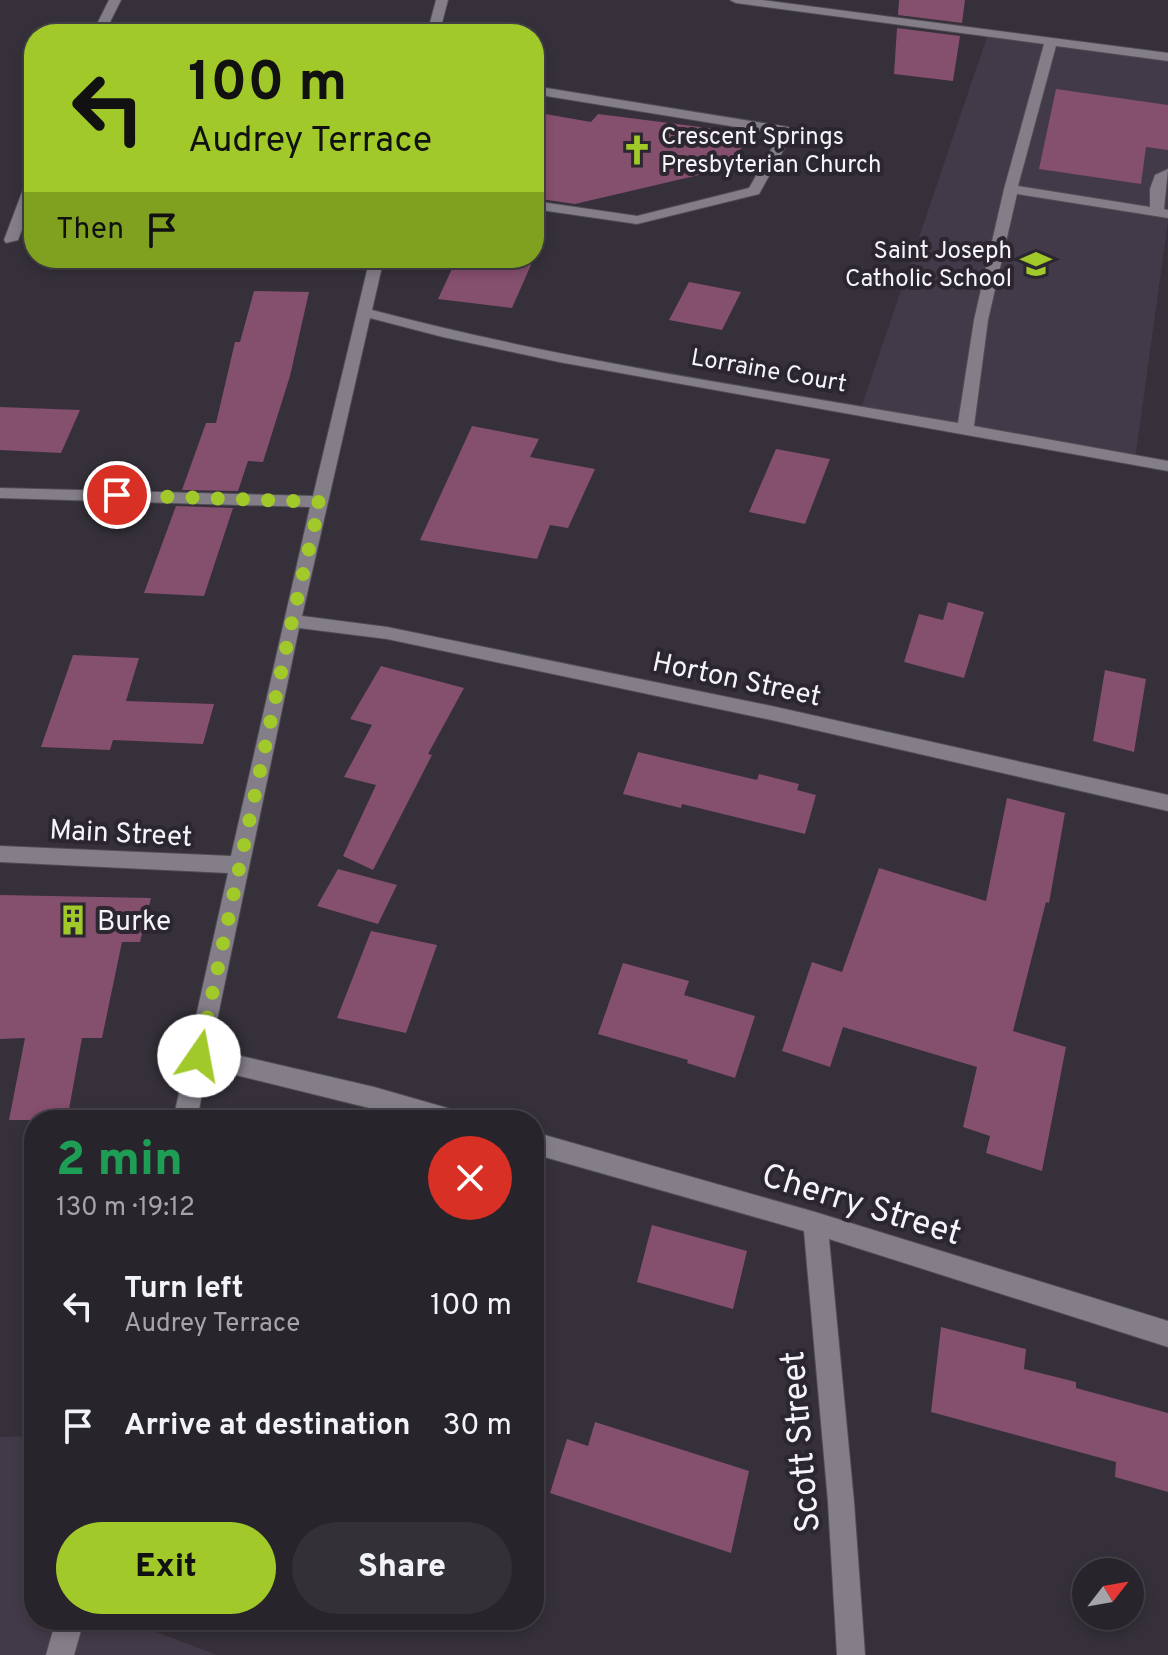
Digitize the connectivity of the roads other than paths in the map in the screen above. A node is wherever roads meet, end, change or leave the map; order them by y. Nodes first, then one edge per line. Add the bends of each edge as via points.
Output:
1 (115, 0) edge
2 (442, 0) edge
3 (736, 0) edge
4 (103, 24) edge
5 (436, 24) edge
6 (1051, 42) junction
7 (1168, 57) edge
8 (544, 92) edge
9 (1168, 173) edge
10 (1011, 189) junction
11 (24, 206) edge
12 (544, 206) edge
13 (1163, 213) edge
14 (11, 240) edge
15 (375, 268) edge
16 (364, 312) junction
17 (965, 431) junction
18 (1168, 466) edge
19 (0, 493) edge
20 (320, 502) junction
21 (292, 621) junction
22 (1168, 803) edge
23 (0, 854) edge
24 (240, 865) junction
25 (199, 1056) junction
26 (187, 1110) edge
27 (419, 1110) edge
28 (544, 1146) edge
29 (815, 1223) junction
30 (1168, 1334) edge
31 (67, 1630) edge
32 (60, 1655) edge
33 (851, 1655) edge

1 - 4 street
2 - 5 street
3 - 6 street
6 - 7 street
6 - 10 street
8 - 12 street via 788,131 754,191 637,220
9 - 13 street via 1157,189
10 - 13 street
10 - 17 street via 981,320
11 - 14 street
15 - 16 street
16 - 17 street, Lorraine Court via 559,357
16 - 20 street
17 - 18 street, Lorraine Court
19 - 20 street
20 - 21 street
21 - 22 street, Horton Street via 387,633
21 - 24 street
23 - 24 street, Main Street
24 - 25 street
25 - 26 street
25 - 27 street
28 - 29 street, Cherry Street
29 - 30 street, Cherry Street
29 - 33 street, Scott Street
31 - 32 street

